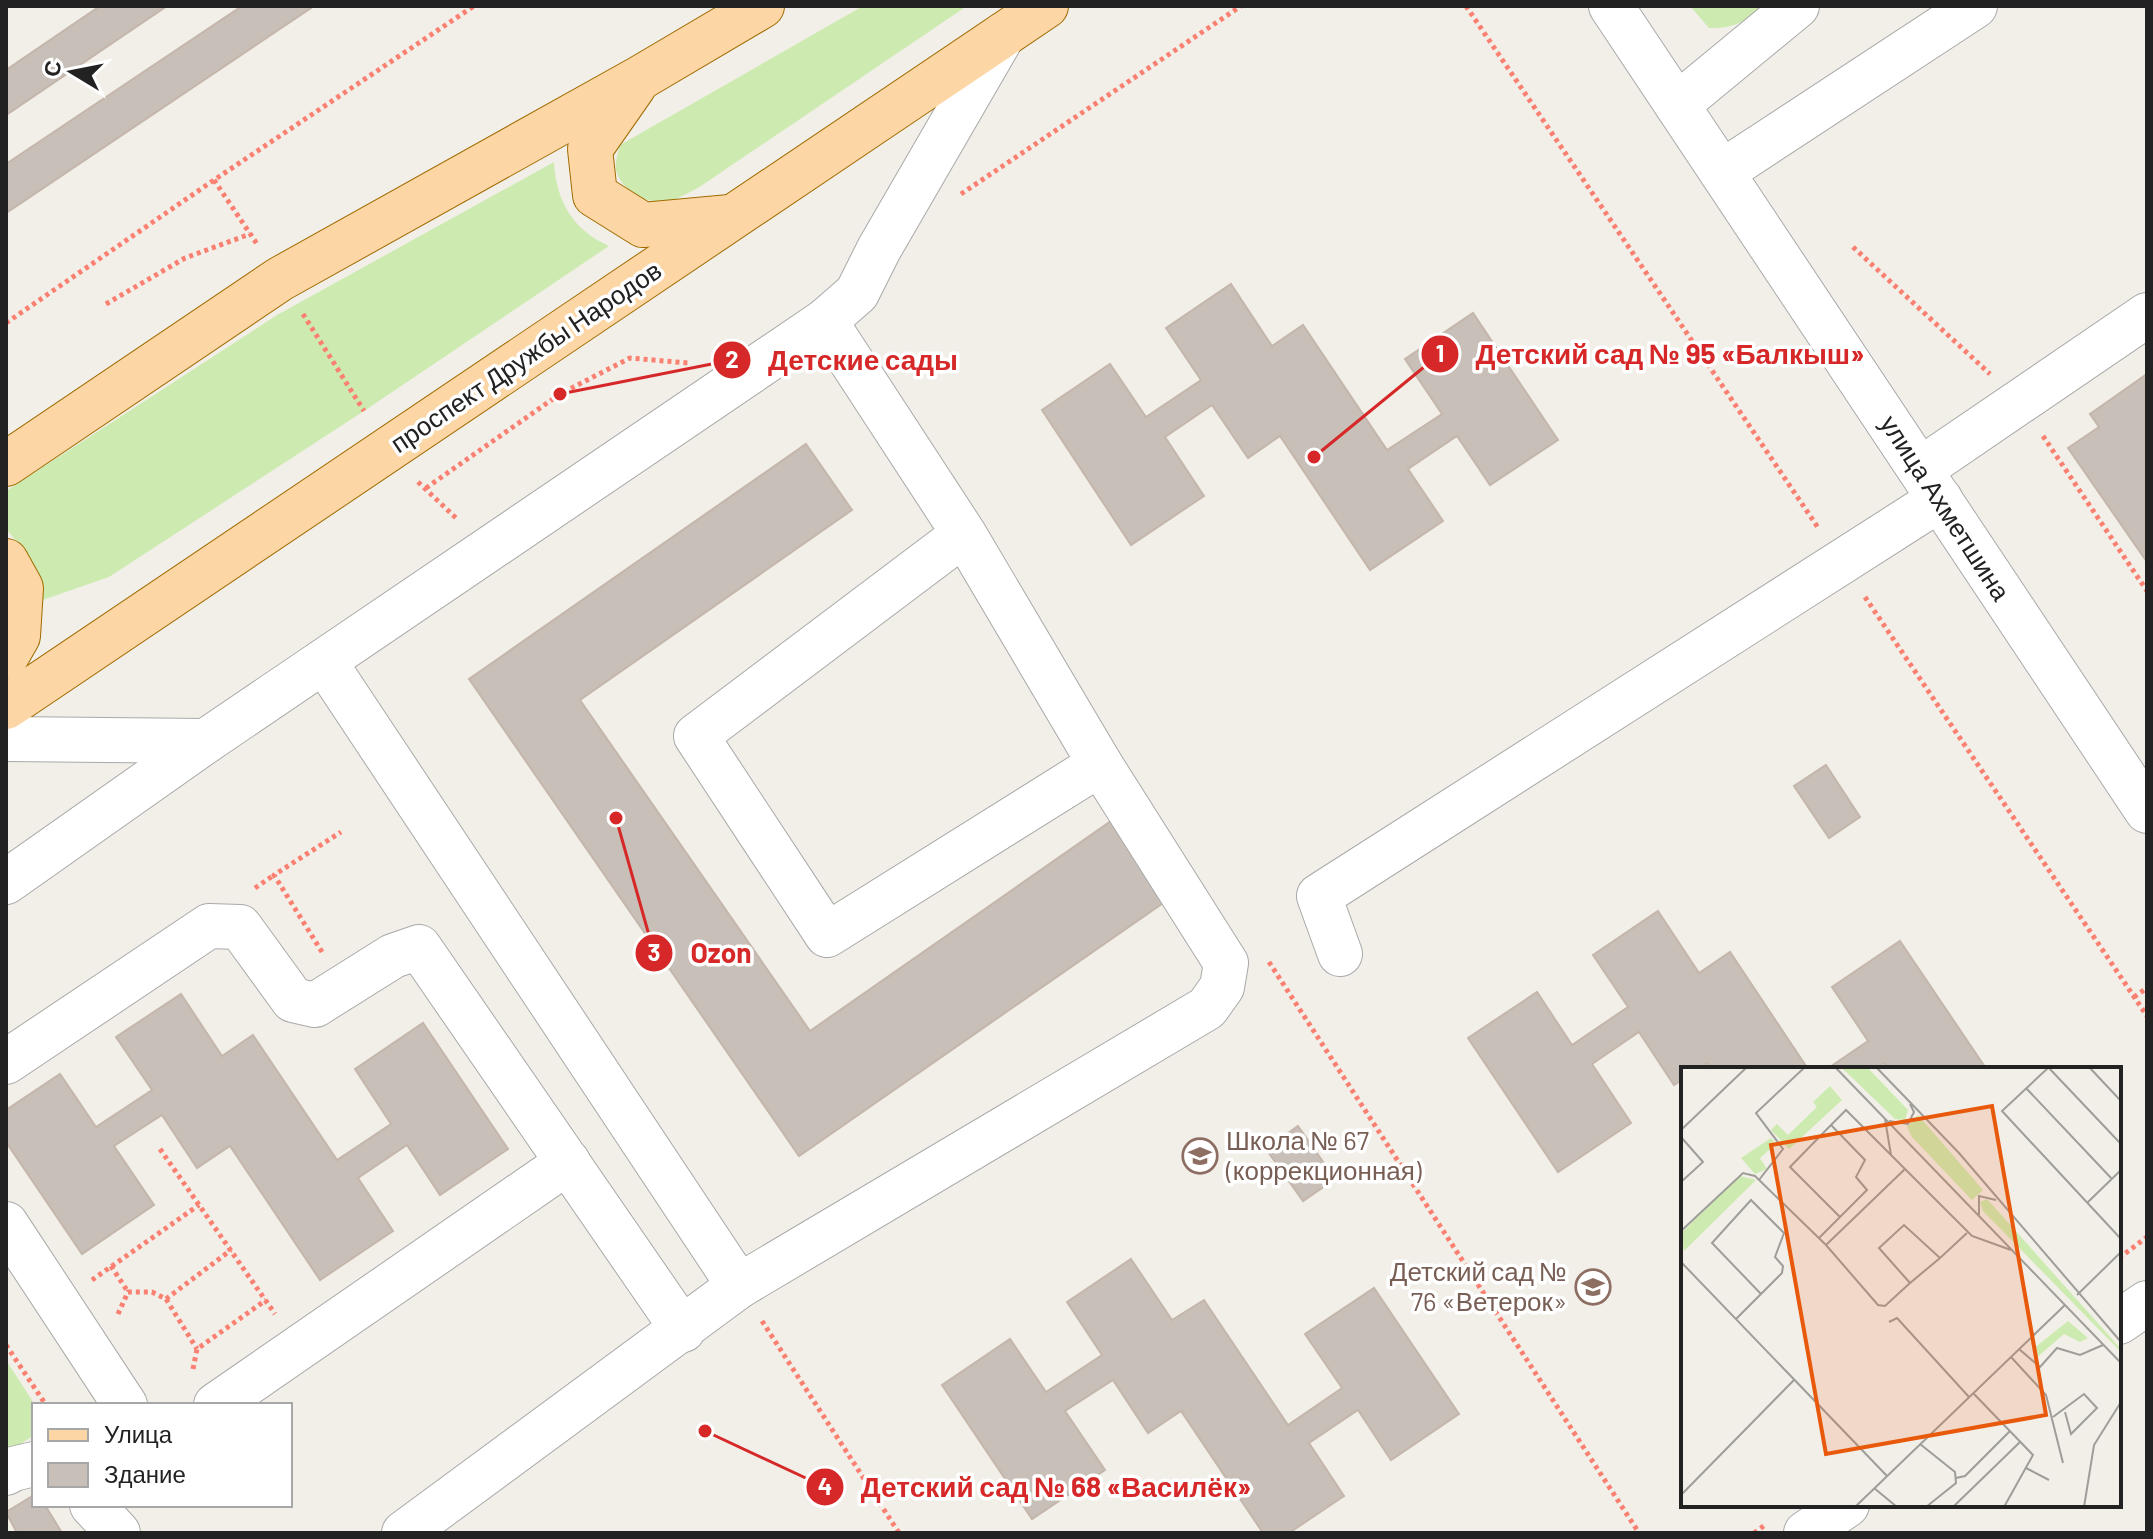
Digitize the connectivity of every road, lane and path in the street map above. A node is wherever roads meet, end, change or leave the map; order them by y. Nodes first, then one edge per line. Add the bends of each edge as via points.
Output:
1 (474, 6) edge
2 (762, 6) edge
3 (1046, 6) edge
4 (1466, 6) edge
5 (1611, 6) edge
6 (1797, 6) edge
7 (1975, 6) edge
8 (1003, 35) junction
9 (640, 78) junction
10 (1677, 105) junction
11 (1722, 172) junction
12 (214, 180) junction
13 (732, 217) junction
14 (250, 234) junction
15 (264, 255) dead end
16 (106, 304) dead end
17 (298, 305) dead end
18 (2147, 315) edge
19 (825, 321) junction
20 (6, 323) edge
21 (690, 363) dead end
22 (364, 411) dead end
23 (6, 464) edge
24 (415, 479) dead end
25 (1930, 484) junction
26 (426, 488) junction
27 (460, 522) dead end
28 (964, 534) junction
29 (6, 561) edge
30 (1841, 562) junction
31 (6, 657) edge
32 (324, 661) junction
33 (6, 707) edge
34 (6, 739) edge
35 (206, 741) junction
36 (1100, 764) junction
37 (2147, 811) edge
38 (341, 832) dead end
39 (6, 882) edge
40 (1340, 954) dead end
41 (344, 986) junction
42 (2147, 988) edge
43 (2134, 997) junction
44 (2147, 1016) edge
45 (6, 1062) edge
46 (160, 1149) dead end
47 (568, 1162) junction
48 (199, 1205) junction
49 (6, 1224) edge
50 (2147, 1237) edge
51 (231, 1250) junction
52 (2121, 1256) edge
53 (111, 1266) junction
54 (739, 1286) junction
55 (128, 1292) junction
56 (166, 1299) junction
57 (266, 1300) junction
58 (58, 1303) junction
59 (2147, 1303) edge
60 (2121, 1321) edge
61 (118, 1326) dead end
62 (683, 1330) junction
63 (6, 1345) edge
64 (298, 1348) junction
65 (197, 1349) junction
66 (204, 1389) edge
67 (45, 1403) edge
68 (124, 1403) edge
69 (32, 1464) edge
70 (6, 1473) edge
71 (94, 1507) edge
72 (1844, 1507) edge
73 (118, 1533) edge
74 (404, 1533) edge
75 (899, 1533) edge
76 (1806, 1533) edge

1 - 12 path
2 - 9 main road
3 - 8 main road, проспект Дружбы Народов
4 - 30 path
5 - 10 street, улица Ахметшина
6 - 10 street
7 - 11 street
8 - 13 main road, проспект Дружбы Народов
8 - 19 street via 857,293
9 - 13 main road via 590,149 595,195 643,225
9 - 23 main road via 280,279
10 - 11 street, улица Ахметшина
11 - 25 street, улица Ахметшина
12 - 14 path
12 - 20 path
13 - 33 main road, проспект Дружбы Народов
14 - 15 path
14 - 16 path via 185,258
17 - 22 path
18 - 25 street
19 - 28 street
19 - 32 street
21 - 26 path via 630,358 560,394
24 - 26 path
25 - 30 street
25 - 37 street, улица Ахметшина
26 - 27 path
28 - 36 street
28 - 36 street via 696,736 827,935
29 - 31 main road via 21,588 18,636
30 - 40 street via 1733,612 1319,896
30 - 43 path
32 - 35 street
32 - 54 street
34 - 35 street
35 - 39 street
36 - 54 street via 1226,963 1222,987 1207,1008
38 - 41 path via 274,875
41 - 45 street via 315,1005 293,1000 240,927 209,926
41 - 47 street via 393,956 419,947
42 - 43 path
43 - 44 path
46 - 48 path
47 - 62 street
47 - 64 street
48 - 51 path
48 - 53 path
49 - 58 street
50 - 52 path
51 - 56 path
51 - 57 path
53 - 55 path
53 - 58 path
54 - 62 street
54 - 75 path
55 - 56 path via 152,1292
55 - 61 path
56 - 65 path
57 - 64 path
57 - 65 path
58 - 68 street
59 - 60 street
62 - 74 street
63 - 67 path
64 - 66 street
65 - 66 path
69 - 70 street
71 - 73 street
72 - 76 street

